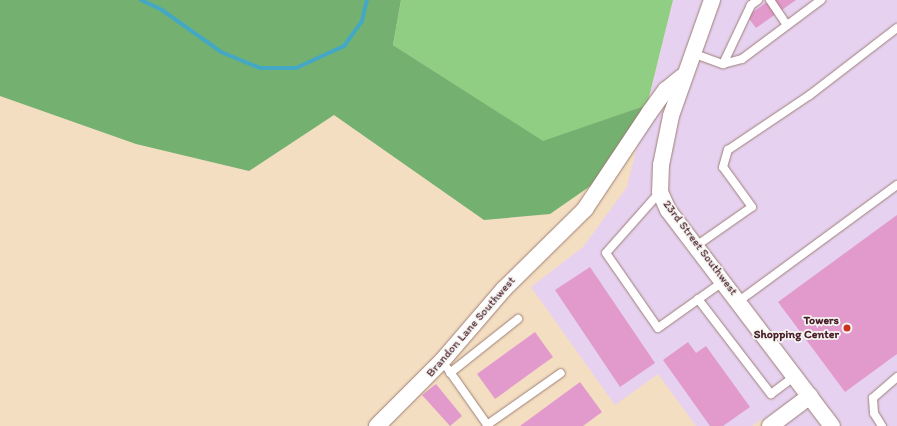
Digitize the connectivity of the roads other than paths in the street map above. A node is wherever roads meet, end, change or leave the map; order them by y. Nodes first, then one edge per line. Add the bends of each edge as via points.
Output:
1 (712, 0) edge
2 (758, 0) edge
3 (770, 0) edge
4 (815, 2) edge
5 (787, 25) junction
6 (897, 28) edge
7 (692, 53) junction
8 (724, 64) junction
9 (682, 77) junction
10 (897, 185) edge
11 (660, 192) junction
12 (696, 246) junction
13 (724, 281) junction
14 (698, 299) junction
15 (739, 301) junction
16 (518, 319) dead end
17 (446, 367) junction
18 (561, 373) dead end
19 (795, 376) junction
20 (897, 377) edge
21 (810, 396) junction
22 (487, 425) edge
23 (377, 426) edge
24 (770, 426) edge
25 (832, 426) edge
26 (882, 426) edge

1 - 7 street, 23rd Street Southwest
2 - 8 lane via 751,5
3 - 5 lane
4 - 5 lane
5 - 8 lane via 742,58
6 - 12 lane via 810,95 728,150 723,167 752,207
7 - 8 lane
7 - 9 street, 23rd Street Southwest
9 - 11 street, 23rd Street Southwest via 661,165
9 - 17 street, Brandon Lane Southwest via 666,90 649,113 585,209 504,289
10 - 15 lane
11 - 12 street, 23rd Street Southwest via 668,210
11 - 14 lane via 606,253 658,328
12 - 13 street, 23rd Street Southwest
13 - 14 lane
13 - 15 street, 23rd Street Southwest
14 - 19 lane via 772,394
15 - 19 street, 23rd Street Southwest
16 - 17 lane
17 - 22 lane
17 - 23 street, Brandon Lane Southwest
18 - 22 lane
19 - 21 street, 23rd Street Southwest
20 - 26 lane via 873,398 874,413
21 - 24 street
21 - 25 street, 23rd Street Southwest

